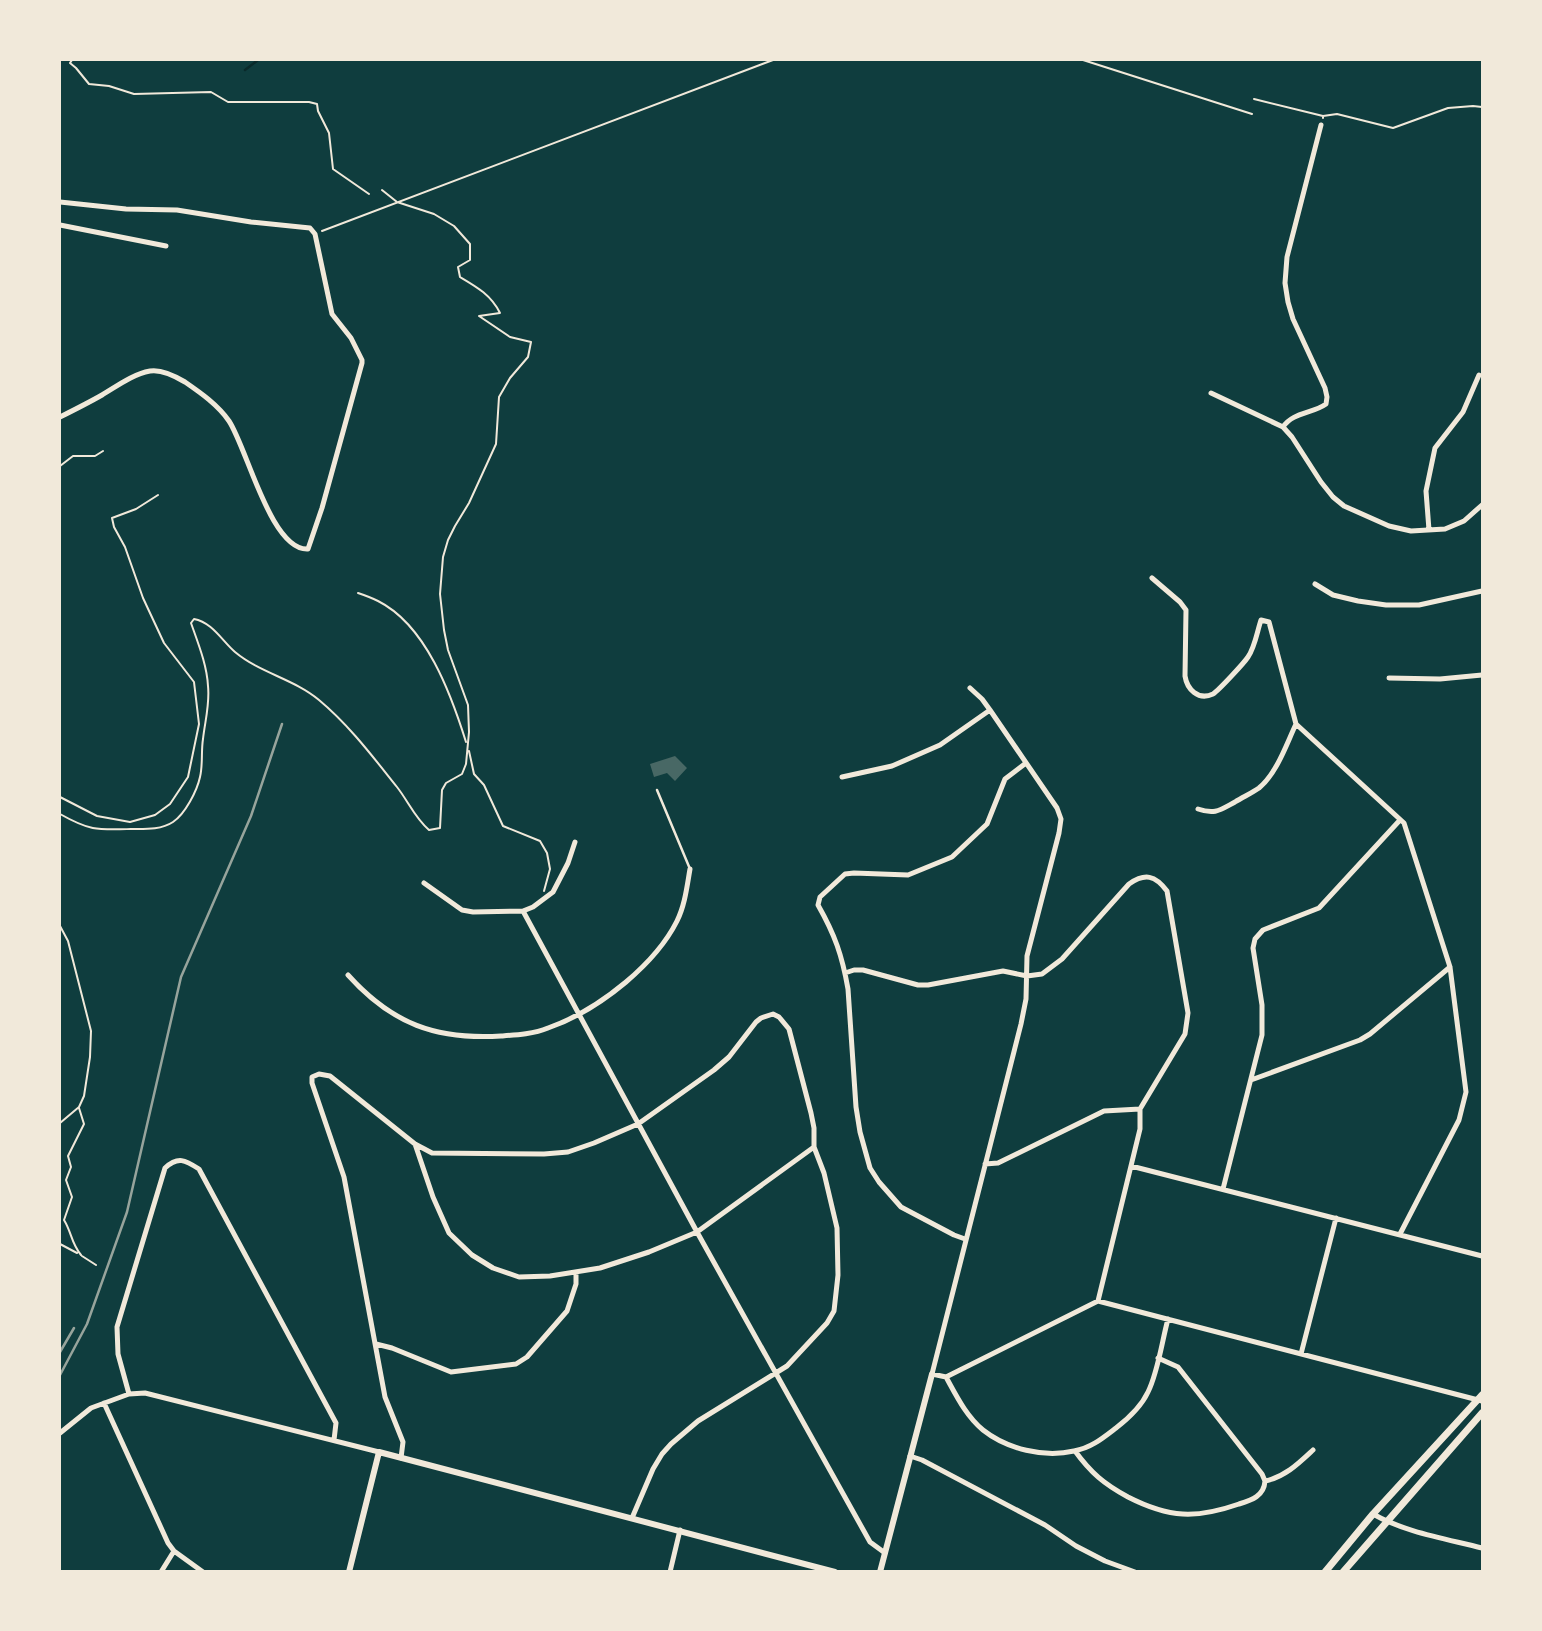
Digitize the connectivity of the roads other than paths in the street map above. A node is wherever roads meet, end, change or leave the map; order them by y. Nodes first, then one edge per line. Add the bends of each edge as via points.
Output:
1 (1321, 125) road end
2 (60, 202) edge
3 (60, 225) edge
4 (166, 246) dead end
5 (1479, 375) dead end
6 (1211, 393) dead end
7 (60, 417) edge
8 (1283, 427) junction
9 (1482, 506) edge
10 (1429, 530) junction
11 (1152, 578) dead end
12 (1315, 584) dead end
13 (1482, 591) edge
14 (1482, 675) edge
15 (1389, 678) dead end
16 (970, 688) dead end
17 (990, 710) junction
18 (1296, 724) junction
19 (1026, 763) junction
20 (842, 777) dead end
21 (657, 790) dead end
22 (1198, 808) dead end
23 (1400, 820) junction
24 (575, 842) dead end
25 (690, 869) joint
26 (424, 883) dead end
27 (523, 911) junction
28 (1450, 967) junction
29 (845, 973) junction
30 (348, 975) dead end
31 (1027, 976) junction
32 (579, 1016) junction
33 (1251, 1080) junction
34 (1140, 1110) junction
35 (638, 1124) junction
36 (415, 1144) junction
37 (814, 1147) junction
38 (985, 1164) junction
39 (1131, 1166) junction
40 (1223, 1189) junction
41 (1336, 1218) junction
42 (697, 1232) junction
43 (1400, 1234) junction
44 (965, 1239) junction
45 (1482, 1255) edge
46 (576, 1272) junction
47 (1098, 1301) junction
48 (1168, 1319) junction
49 (376, 1344) junction
50 (1301, 1353) junction
51 (1158, 1358) junction
52 (776, 1374) junction
53 (932, 1374) junction
54 (946, 1377) junction
55 (129, 1394) junction
56 (1481, 1399) edge
57 (104, 1403) junction
58 (1482, 1413) edge
59 (60, 1433) edge
60 (334, 1440) junction
61 (1313, 1450) dead end
62 (1075, 1451) junction
63 (379, 1452) junction
64 (910, 1456) junction
65 (401, 1458) junction
66 (1265, 1481) junction
67 (1373, 1514) junction
68 (632, 1518) junction
69 (1386, 1522) junction
70 (680, 1530) junction
71 (1482, 1548) edge
72 (174, 1551) junction
73 (885, 1553) junction
74 (162, 1572) edge
75 (203, 1572) edge
76 (349, 1572) edge
77 (670, 1572) edge
78 (835, 1572) edge
79 (880, 1572) edge
80 (1135, 1572) edge
81 (1325, 1572) edge
82 (1343, 1572) edge

1 - 8 street via 1287,257 1285,283 1293,319 1327,397 1320,409 1301,413
2 - 7 street via 177,210 310,228 332,314 362,360 322,509 308,548 303,549 278,528 229,421 180,379 161,371 134,376
3 - 4 street
5 - 10 street via 1463,412 1435,448 1426,491
6 - 8 street
8 - 10 street via 1321,482 1344,506 1389,526
9 - 10 street via 1464,521
11 - 18 street via 1186,610 1185,676 1194,693 1212,694 1249,657 1261,620 1269,622
12 - 13 street via 1333,594 1386,605 1419,605
14 - 15 street
16 - 17 street
17 - 19 street
17 - 20 street via 940,745 892,766
18 - 22 street via 1275,768 1258,789 1219,811
18 - 23 street
19 - 29 street via 1005,779 987,824 952,857 908,875 845,874 820,897 818,905
19 - 31 street via 1060,819 1027,956
21 - 25 lane
23 - 28 street
23 - 33 street via 1319,908 1263,930 1255,939 1252,948 1262,1035
24 - 27 street via 553,892
25 - 32 street via 678,919 655,954 611,995
26 - 27 street via 462,910
27 - 32 street
28 - 33 street via 1360,1040
28 - 43 street via 1466,1092 1459,1120
29 - 31 street via 863,970 918,985 1003,971
29 - 44 street via 858,1120 870,1168 901,1207
30 - 32 street via 395,1015 449,1035 512,1035 545,1030
31 - 34 street via 1042,974 1062,959 1129,884 1139,877 1160,882 1167,891 1188,1013 1185,1034
31 - 38 street via 1021,1024
32 - 35 street
33 - 40 street
34 - 38 street via 1104,1111 998,1163
34 - 39 street
35 - 36 street via 568,1152 432,1153
35 - 37 street via 714,1070 755,1022 773,1014 789,1029 811,1113
35 - 42 street
36 - 46 street via 449,1233 472,1255 519,1277
36 - 49 street via 330,1076 312,1077 344,1177
37 - 42 street
37 - 52 street via 837,1228 834,1311 820,1332
38 - 44 street
39 - 40 street
39 - 47 street
40 - 41 street
41 - 43 street
41 - 50 street
42 - 46 street via 637,1256
42 - 52 street
43 - 45 street
44 - 53 street
46 - 49 street via 566,1311 527,1357 516,1363 451,1371
47 - 48 street
47 - 54 street
48 - 50 street
48 - 51 street
49 - 65 street via 385,1397 403,1441
50 - 56 street
51 - 62 street via 1149,1391 1129,1418 1097,1443
51 - 66 street via 1178,1367
52 - 68 street via 724,1403 671,1444 653,1469
52 - 73 street via 870,1542
53 - 54 street
53 - 64 street
54 - 62 street via 970,1415 997,1439 1033,1452
55 - 57 street
55 - 60 street via 145,1393
55 - 60 street via 118,1354 117,1327 165,1168 172,1161 186,1160 199,1168 335,1423
56 - 67 main road
57 - 59 street via 90,1408
57 - 72 street
58 - 69 main road
60 - 63 street
61 - 66 street via 1287,1472
62 - 66 street via 1089,1471 1114,1489 1167,1513 1224,1509 1260,1494
63 - 65 street
63 - 76 street
64 - 73 street
64 - 80 street via 1105,1561
65 - 68 street
67 - 69 street
67 - 81 main road
68 - 70 street
69 - 71 street
69 - 82 main road
70 - 77 street
70 - 78 street
72 - 74 street
72 - 75 street
73 - 79 street

